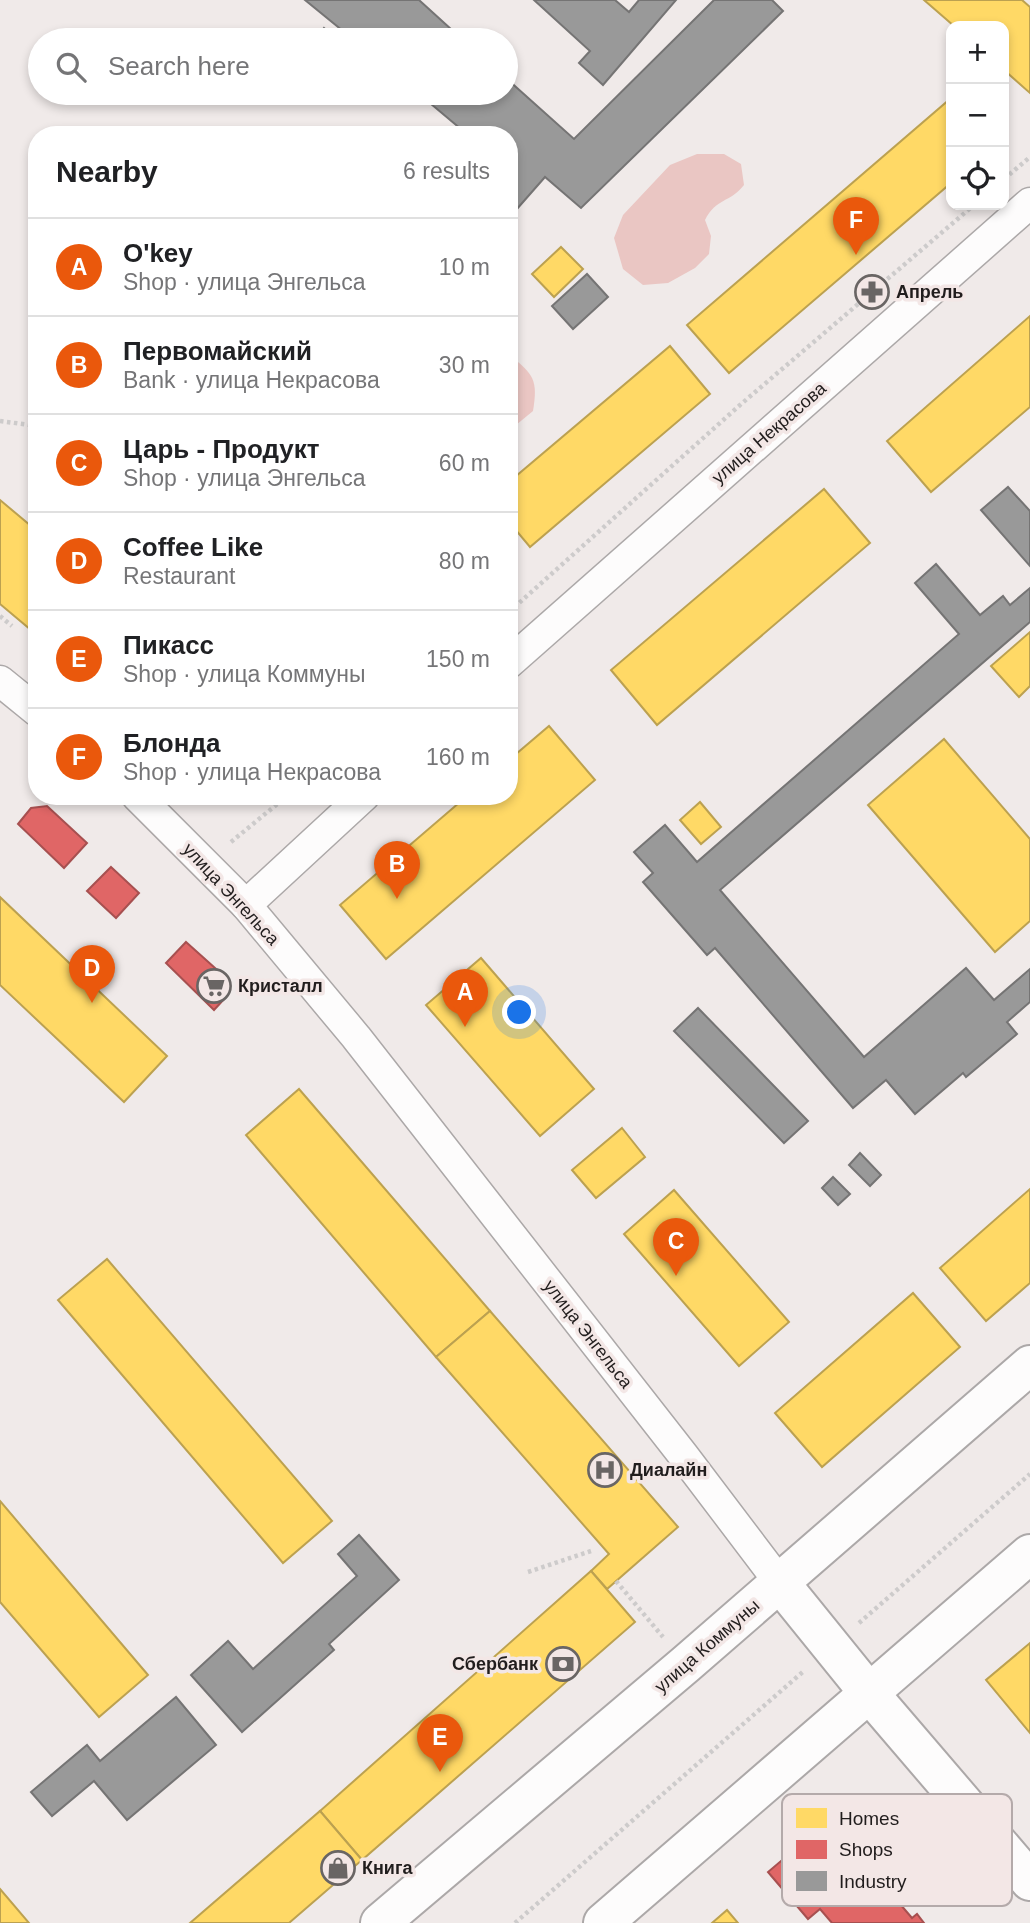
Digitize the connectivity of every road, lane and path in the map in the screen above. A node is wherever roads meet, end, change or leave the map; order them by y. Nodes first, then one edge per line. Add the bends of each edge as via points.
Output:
1 (1030, 157) edge
2 (1009, 175) edge
3 (1030, 203) edge
4 (968, 210) edge
5 (0, 421) edge
6 (28, 425) edge
7 (518, 604) edge
8 (0, 616) edge
9 (12, 626) dead end
10 (518, 655) edge
11 (0, 681) edge
12 (28, 704) edge
13 (146, 805) edge
14 (275, 805) edge
15 (354, 805) edge
16 (231, 842) dead end
17 (246, 905) junction
18 (1030, 1365) edge
19 (1030, 1474) edge
20 (592, 1551) dead end
21 (1030, 1554) edge
22 (528, 1572) dead end
23 (616, 1581) dead end
24 (780, 1583) junction
25 (832, 1647) junction
26 (686, 1664) junction
27 (869, 1693) junction
28 (955, 1794) edge
29 (1012, 1860) edge
30 (1030, 1881) edge
31 (380, 1923) edge
32 (515, 1923) edge
33 (603, 1923) edge

1 - 2 path
3 - 10 street, улица Некрасова
4 - 7 path via 740,405
5 - 6 path
8 - 9 path
11 - 12 street
13 - 17 street, улица Энгельса
14 - 16 path
15 - 17 street
17 - 24 street, улица Энгельса via 382,1070
18 - 24 street, улица Коммуны
19 - 25 path
20 - 22 path
21 - 27 street
23 - 26 path
24 - 25 street, улица Энгельса
24 - 26 street, улица Коммуны
25 - 27 street, улица Энгельса
25 - 32 path
26 - 31 street, улица Коммуны
27 - 28 street, улица Энгельса
27 - 33 street
29 - 30 street, улица Энгельса

